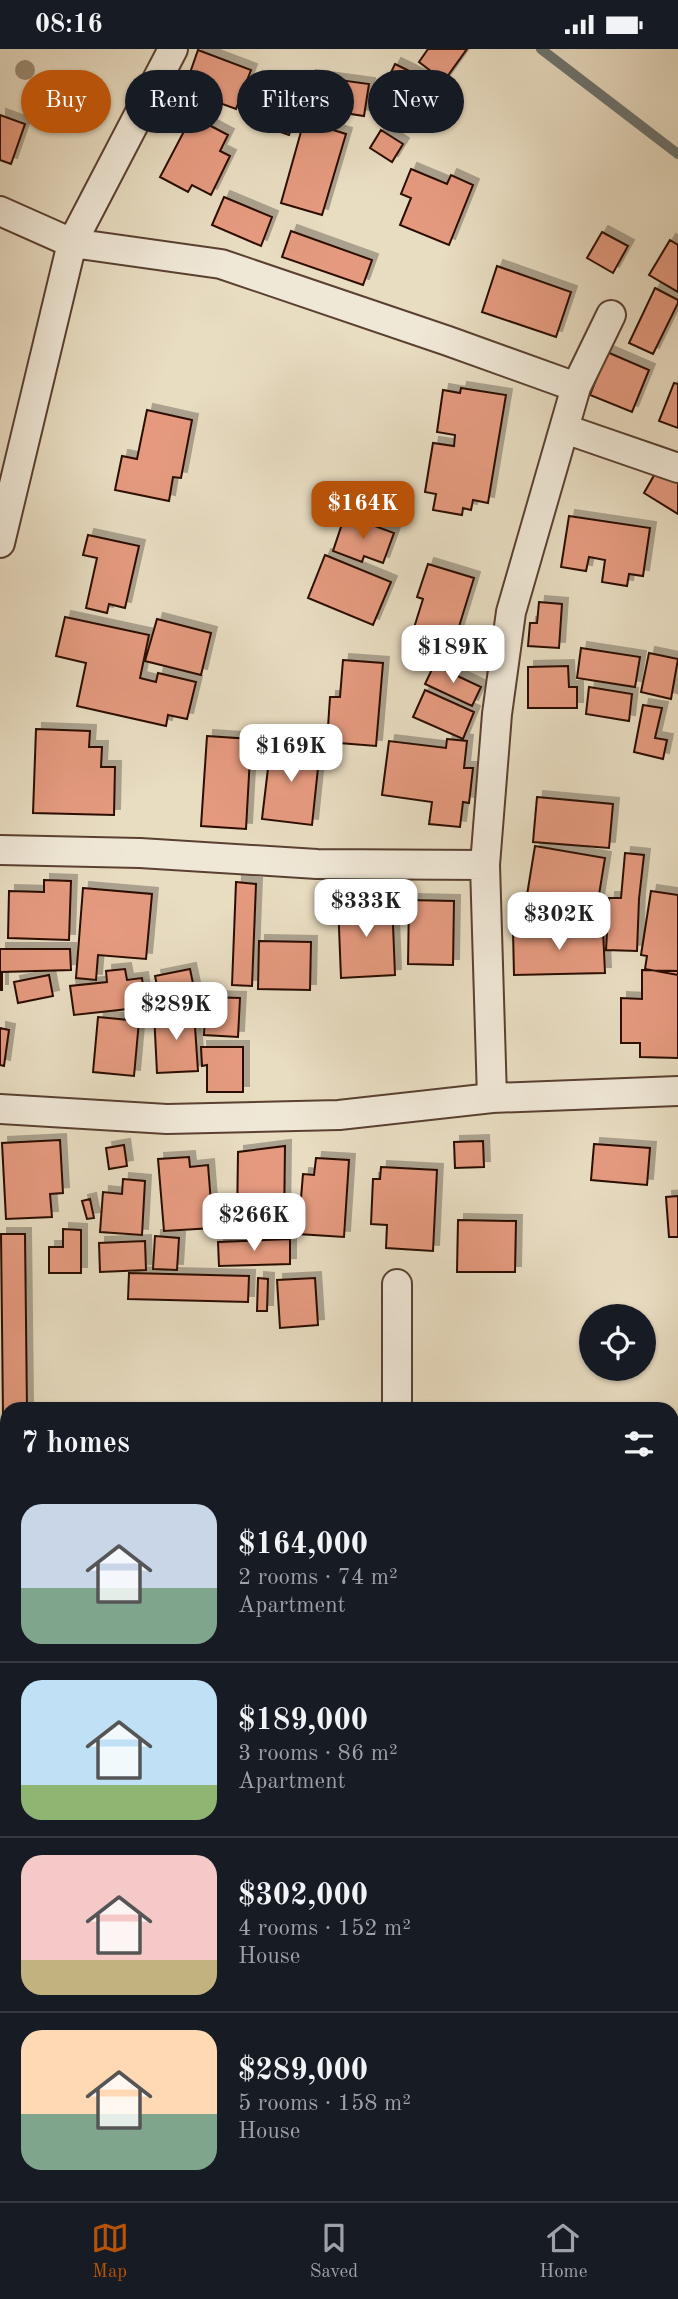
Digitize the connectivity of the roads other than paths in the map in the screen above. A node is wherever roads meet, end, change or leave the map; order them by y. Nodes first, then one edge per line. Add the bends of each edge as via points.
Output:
1 (173, 49) edge
2 (0, 211) edge
3 (72, 243) junction
4 (611, 315) dead end
5 (576, 387) junction
6 (565, 429) junction
7 (678, 468) edge
8 (8, 472) edge
9 (0, 543) edge
10 (0, 850) edge
11 (485, 865) junction
12 (678, 1091) edge
13 (492, 1098) junction
14 (0, 1109) edge
15 (397, 1284) dead end
16 (397, 1402) edge

1 - 3 street
2 - 3 street
3 - 5 street via 221,264
3 - 8 street
4 - 5 street
5 - 6 street
6 - 7 street
6 - 11 street via 511,612 497,713
8 - 9 street
10 - 11 street via 317,864
11 - 13 street
12 - 13 street
13 - 14 street via 339,1115 167,1119
15 - 16 street

